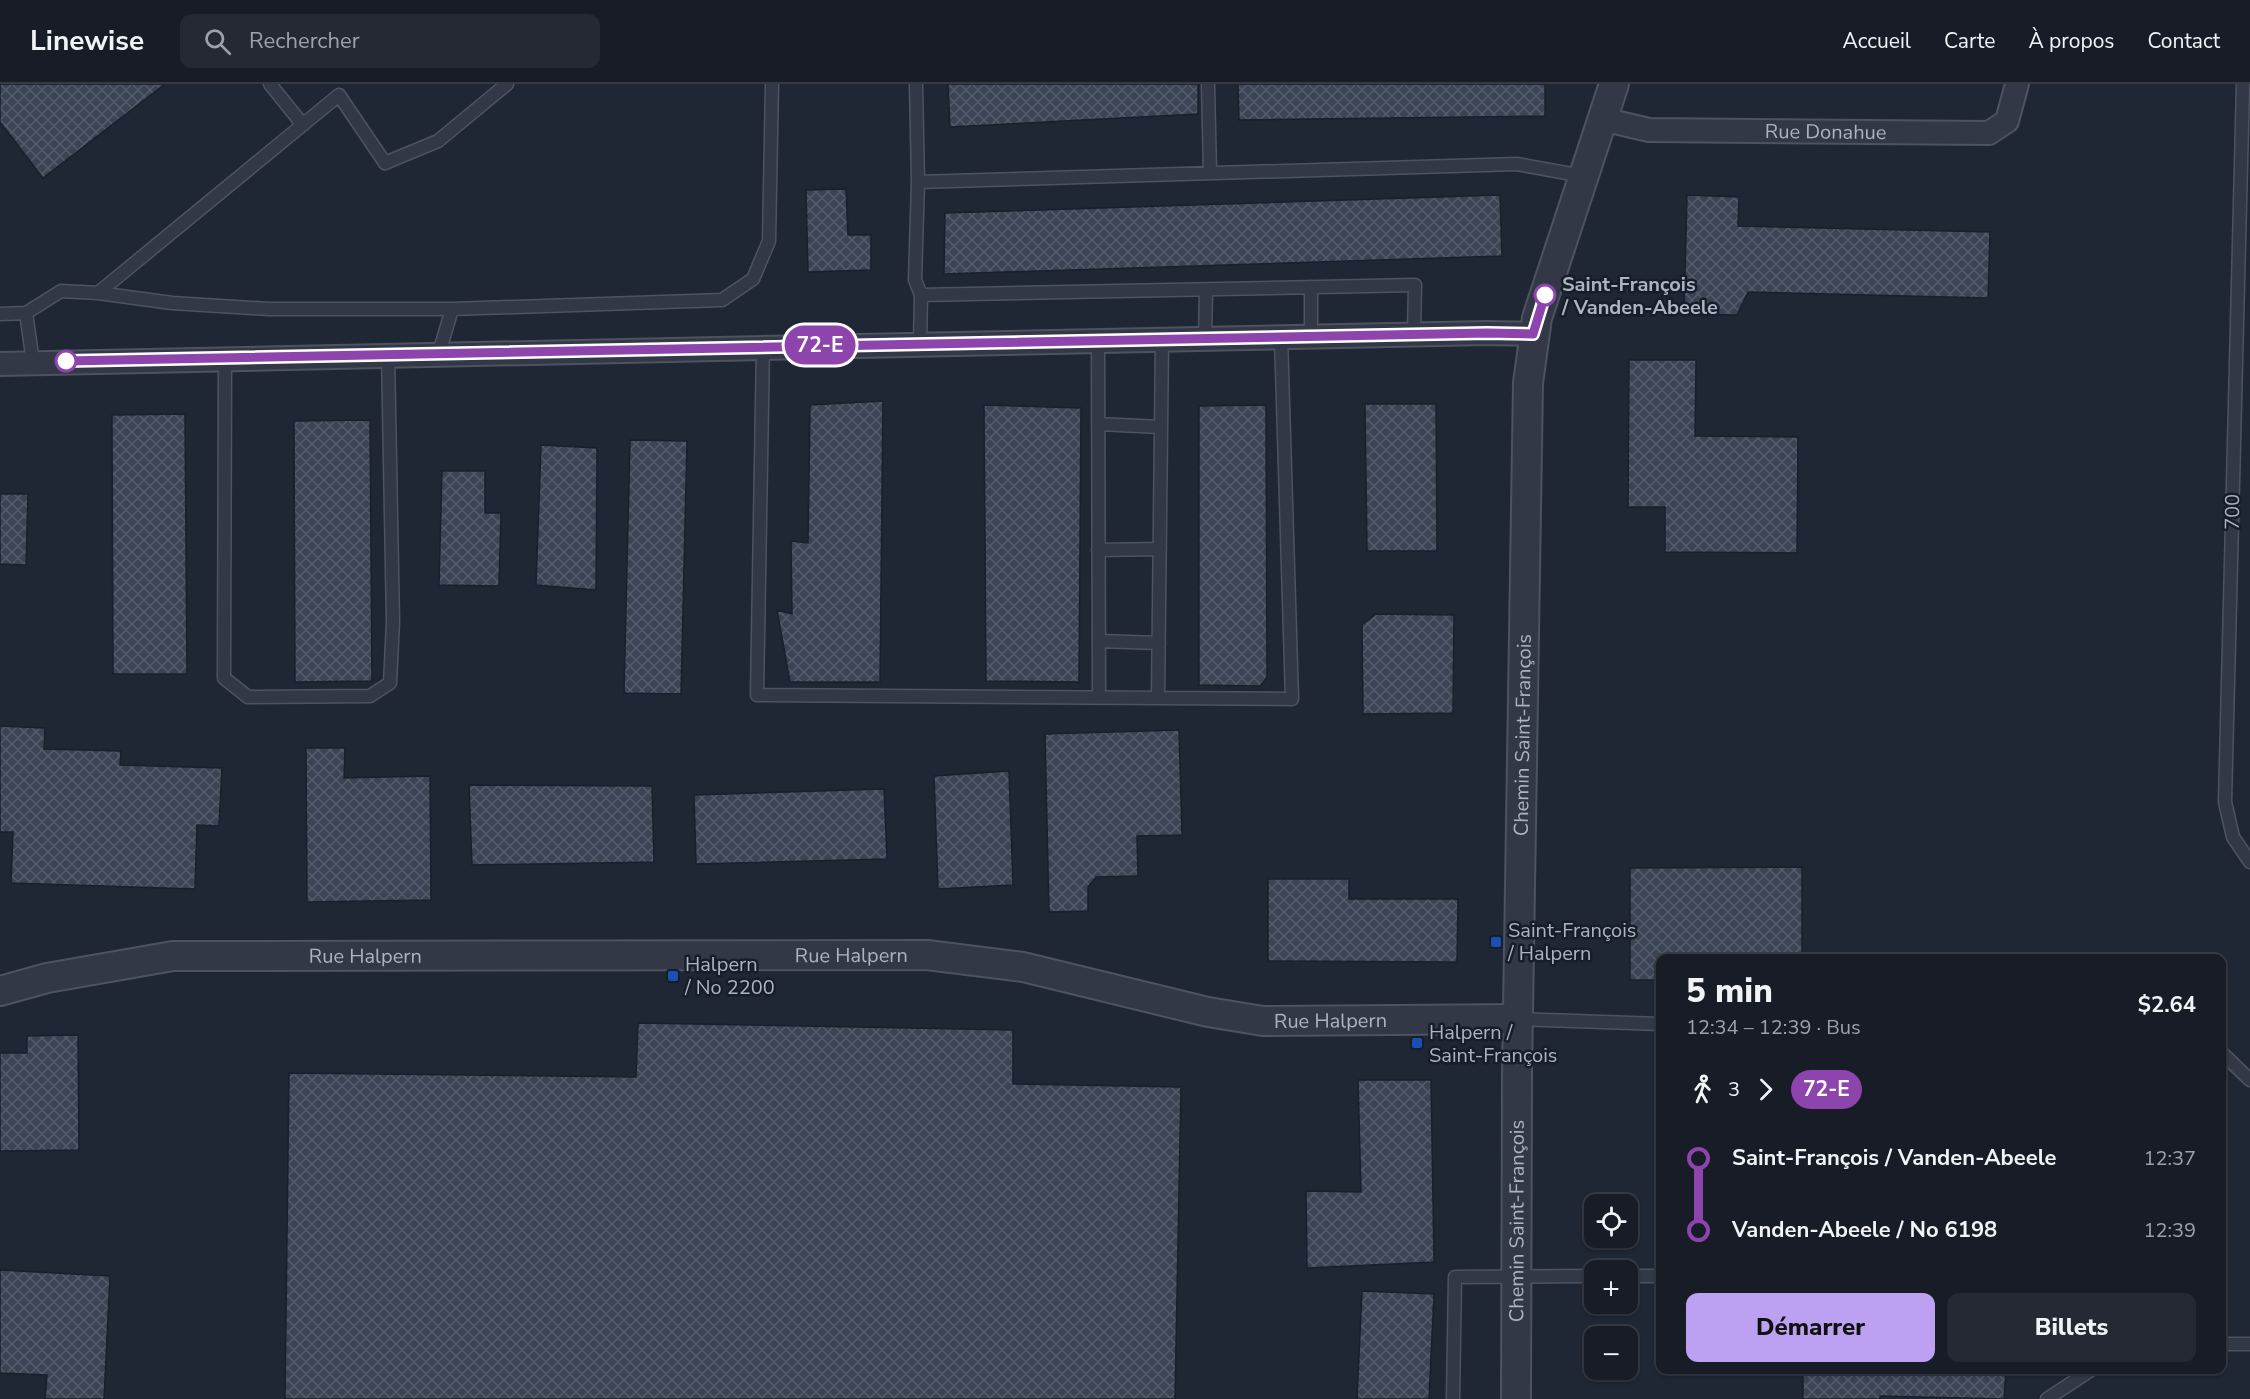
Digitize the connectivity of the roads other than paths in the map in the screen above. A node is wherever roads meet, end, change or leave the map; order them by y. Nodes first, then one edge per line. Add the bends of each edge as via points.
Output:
1 (270, 84) edge
2 (507, 84) edge
3 (772, 84) edge
4 (916, 84) edge
5 (1208, 84) edge
6 (1614, 84) edge
7 (2017, 84) edge
8 (2243, 84) edge
9 (1602, 119) junction
10 (303, 125) junction
11 (1210, 173) junction
12 (1583, 176) junction
13 (918, 182) junction
14 (1311, 287) junction
15 (1206, 290) junction
16 (98, 292) junction
17 (921, 295) junction
18 (452, 309) junction
19 (26, 313) junction
20 (0, 314) edge
21 (1414, 334) junction
22 (1533, 334) junction
23 (1311, 336) junction
24 (1281, 337) junction
25 (1205, 338) junction
26 (1162, 339) junction
27 (1098, 340) junction
28 (920, 343) junction
29 (763, 346) junction
30 (439, 352) junction
31 (388, 354) junction
32 (225, 358) junction
33 (33, 362) junction
34 (0, 364) edge
35 (1098, 424) junction
36 (1161, 427) junction
37 (1160, 549) junction
38 (1098, 550) junction
39 (1098, 641) junction
40 (1159, 643) junction
41 (1099, 698) junction
42 (1158, 698) junction
43 (2250, 862) edge
44 (0, 991) edge
45 (1519, 1019) junction
46 (1656, 1024) edge
47 (2226, 1057) edge
48 (2250, 1080) edge
49 (1517, 1276) junction
50 (1584, 1276) edge
51 (1638, 1276) edge
52 (1656, 1276) edge
53 (2226, 1344) edge
54 (2250, 1344) edge
55 (2085, 1374) edge
56 (1454, 1399) edge
57 (1516, 1399) edge
58 (2047, 1399) edge

1 - 10 lane
2 - 10 lane via 438,141 385,163 339,95
3 - 18 lane via 769,241 753,279 744,287 722,300
4 - 13 lane
5 - 11 lane
6 - 9 street, Chemin Saint-François
7 - 9 street, Rue Donahue via 2007,121 1989,133 1648,130
8 - 43 lane, 700 via 2225,802 2233,837
9 - 12 street, Chemin Saint-François
10 - 16 lane
11 - 12 lane via 1517,164
11 - 13 lane
12 - 22 street, Chemin Saint-François
13 - 17 lane via 915,280
14 - 15 lane
14 - 21 lane via 1414,285
14 - 23 lane
15 - 17 lane
15 - 25 lane
16 - 18 lane via 171,303 269,309
16 - 19 lane via 61,291
17 - 28 lane
18 - 30 lane
19 - 20 lane
19 - 33 lane
21 - 22 street
21 - 23 street
22 - 45 street, Chemin Saint-François via 1527,404
23 - 24 street
24 - 25 street
24 - 42 lane via 1292,699
25 - 26 street
26 - 27 street
26 - 36 lane
27 - 28 street
27 - 35 lane
28 - 29 street
29 - 30 street
29 - 41 lane via 757,695
30 - 31 street
31 - 32 street
31 - 32 lane via 393,622 390,683 370,696 248,697 224,678
32 - 33 street
33 - 34 street
35 - 36 lane
35 - 38 lane
36 - 37 lane
37 - 38 lane
37 - 40 lane
38 - 39 lane
39 - 40 lane
39 - 41 lane
40 - 42 lane
41 - 42 lane
44 - 45 street, Rue Halpern via 47,978 173,956 927,955 1023,967 1208,1012 1263,1021
45 - 46 lane
45 - 49 street, Chemin Saint-François
47 - 48 lane
49 - 50 lane
49 - 56 lane via 1455,1277
49 - 57 street, Chemin Saint-François
51 - 52 lane
53 - 54 lane
55 - 58 lane

